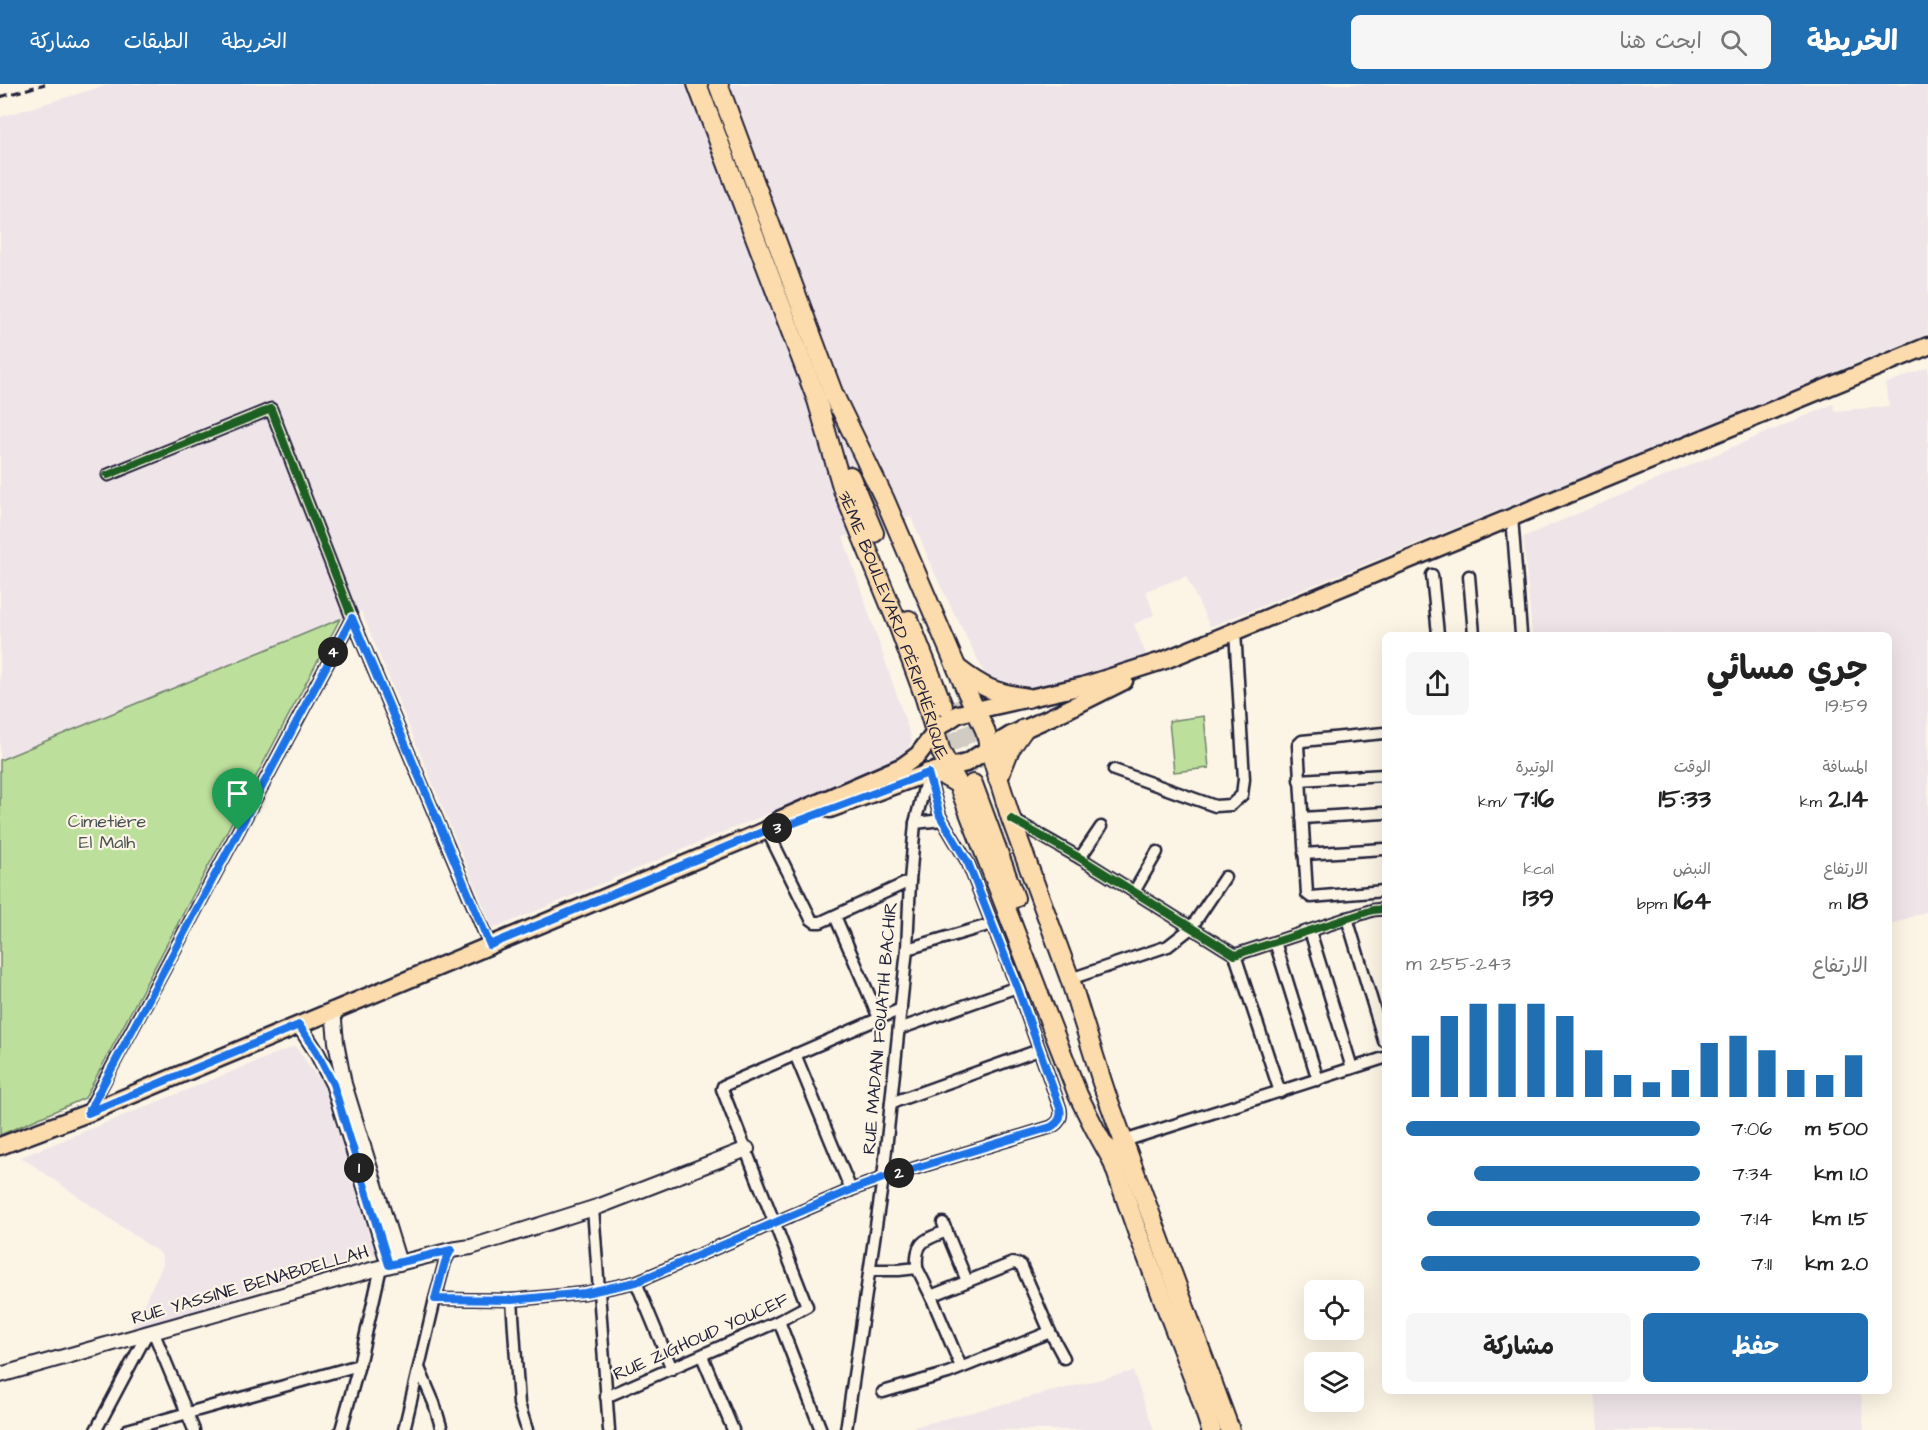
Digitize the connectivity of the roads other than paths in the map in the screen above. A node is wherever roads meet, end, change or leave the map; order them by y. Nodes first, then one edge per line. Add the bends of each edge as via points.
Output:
1 (697, 84) edge
2 (718, 84) edge
3 (1928, 346) edge
4 (825, 398) junction
5 (108, 475) dead end
6 (1512, 517) junction
7 (1432, 575) dead end
8 (1469, 576) dead end
9 (352, 618) junction
10 (1235, 631) junction
11 (1438, 632) edge
12 (1474, 632) edge
13 (1521, 632) edge
14 (1165, 660) junction
15 (956, 667) junction
16 (1028, 698) junction
17 (950, 703) tunnel mouth
18 (975, 709) junction
19 (1024, 729) junction
20 (935, 733) junction
21 (1382, 733) edge
22 (990, 748) junction
23 (1114, 770) dead end
24 (928, 773) junction
25 (1382, 775) edge
26 (973, 778) junction
27 (1299, 780) junction
28 (1382, 813) edge
29 (1302, 818) junction
30 (1011, 819) junction
31 (942, 820) junction
32 (915, 823) junction
33 (1101, 827) dead end
34 (767, 830) junction
35 (1382, 849) edge
36 (1157, 852) dead end
37 (1304, 854) junction
38 (1080, 858) junction
39 (1225, 877) dead end
40 (910, 881) junction
41 (1382, 891) edge
42 (1134, 892) junction
43 (1382, 909) edge
44 (835, 916) junction
45 (1347, 918) junction
46 (992, 924) junction
47 (1191, 928) junction
48 (1310, 931) junction
49 (1275, 942) junction
50 (490, 945) junction
51 (907, 949) junction
52 (1235, 955) junction
53 (1070, 979) junction
54 (1017, 987) junction
55 (901, 1009) junction
56 (333, 1010) junction
57 (879, 1018) junction
58 (299, 1025) junction
59 (899, 1029) junction
60 (1382, 1034) edge
61 (1039, 1050) junction
62 (795, 1054) junction
63 (1382, 1059) edge
64 (1352, 1068) junction
65 (1318, 1080) junction
66 (1105, 1091) junction
67 (1280, 1092) junction
68 (891, 1103) junction
69 (88, 1113) junction
70 (1124, 1141) junction
71 (0, 1146) edge
72 (747, 1149) junction
73 (883, 1178) junction
74 (851, 1190) junction
75 (593, 1208) junction
76 (775, 1223) junction
77 (451, 1250) junction
78 (390, 1265) junction
79 (916, 1268) junction
80 (870, 1270) junction
81 (967, 1281) junction
82 (636, 1282) junction
83 (599, 1290) junction
84 (931, 1296) junction
85 (435, 1299) junction
86 (512, 1300) junction
87 (779, 1321) junction
88 (150, 1332) junction
89 (1050, 1332) junction
90 (702, 1356) junction
91 (1064, 1358) dead end
92 (359, 1365) junction
93 (961, 1367) junction
94 (419, 1368) junction
95 (672, 1369) junction
96 (0, 1375) edge
97 (883, 1392) dead end
98 (606, 1397) junction
99 (186, 1414) junction
100 (96, 1430) edge
101 (127, 1430) edge
102 (194, 1430) edge
103 (341, 1430) edge
104 (404, 1430) edge
105 (442, 1430) edge
106 (526, 1430) edge
107 (609, 1430) edge
108 (733, 1430) edge
109 (821, 1430) edge
110 (846, 1430) edge
111 (1209, 1430) edge
112 (1230, 1430) edge

1 - 4 highway, 3ÈME BOULEVARD PÉRIPHÉRIQUE
2 - 4 highway
3 - 6 main road
4 - 15 highway via 885,500
4 - 17 highway via 861,499
4 - 20 highway, 3ÈME BOULEVARD PÉRIPHÉRIQUE via 836,494 897,622
5 - 9 street via 271,409
6 - 10 main road
6 - 13 street
7 - 11 street
8 - 12 street
9 - 50 street
9 - 69 street
10 - 14 main road
10 - 23 street via 1242,795 1231,805 1215,806
14 - 16 main road via 1083,686
14 - 19 main road
15 - 16 highway via 994,692
15 - 18 highway
16 - 18 main road
18 - 20 main road via 952,717
18 - 22 highway
19 - 22 main road
19 - 26 highway via 1005,758
20 - 26 highway, 3ÈME BOULEVARD PÉRIPHÉRIQUE via 940,752
20 - 34 main road via 903,766 781,819
21 - 27 street via 1300,742
22 - 26 highway
22 - 26 main road via 973,759
24 - 26 highway
24 - 31 street
24 - 32 street, RUE MADANI FOUATIH BACHIR
24 - 34 main road
25 - 27 street
26 - 30 highway
26 - 66 highway
26 - 111 highway, 3ÈME BOULEVARD PÉRIPHÉRIQUE via 1062,1056 1111,1158 1199,1393
27 - 29 street
28 - 29 street
29 - 37 street
30 - 38 street
30 - 53 highway
31 - 32 street
31 - 46 street via 965,857
32 - 40 street, RUE MADANI FOUATIH BACHIR
33 - 38 street
34 - 44 street via 811,919 821,922
34 - 50 main road
35 - 37 street
36 - 42 street
37 - 41 street via 1308,896
38 - 42 street
39 - 47 street
40 - 44 street
40 - 51 street, RUE MADANI FOUATIH BACHIR
42 - 47 street
43 - 45 street
44 - 57 street
45 - 48 street
45 - 60 street
46 - 51 street
46 - 54 street
47 - 52 street
47 - 53 street via 1168,946
48 - 49 street
48 - 64 street
49 - 52 street
49 - 65 street
50 - 56 main road
51 - 55 street, RUE MADANI FOUATIH BACHIR
52 - 67 street
53 - 66 highway
54 - 59 street
54 - 61 street
55 - 57 street
55 - 59 street, RUE MADANI FOUATIH BACHIR
56 - 58 main road
56 - 78 street via 344,1084
57 - 62 street
58 - 69 main road
58 - 78 street via 333,1084
59 - 68 street, RUE MADANI FOUATIH BACHIR
61 - 68 street
61 - 73 street via 1061,1112 1055,1125
62 - 72 street via 723,1086
62 - 74 street
63 - 64 street
64 - 65 street
65 - 67 street
66 - 70 highway
67 - 70 street
68 - 73 street, RUE MADANI FOUATIH BACHIR
69 - 71 main road
70 - 112 highway
72 - 75 street, RUE YASSINE BENABDELLAH
72 - 76 street
73 - 74 street
73 - 80 street, RUE MADANI FOUATIH BACHIR
74 - 76 street
75 - 77 street, RUE YASSINE BENABDELLAH
75 - 83 street
76 - 82 street
76 - 87 street, RUE ZIGHOUD YOUCEF via 807,1306
77 - 78 street, RUE YASSINE BENABDELLAH
77 - 85 street
78 - 88 street, RUE YASSINE BENABDELLAH
78 - 92 street
79 - 80 street
79 - 81 street via 918,1247 945,1227
79 - 84 street
80 - 110 street, RUE MADANI FOUATIH BACHIR
81 - 84 street
81 - 89 street via 1013,1263 1021,1265
82 - 83 street
82 - 95 street
83 - 86 street
83 - 98 street
84 - 93 street
85 - 86 street
85 - 94 street
86 - 106 street via 519,1404
87 - 90 street, RUE ZIGHOUD YOUCEF
87 - 109 street
88 - 96 street, RUE YASSINE BENABDELLAH
88 - 99 street
88 - 100 street
89 - 91 street
89 - 93 street
90 - 95 street, RUE ZIGHOUD YOUCEF
90 - 108 street
92 - 99 street
92 - 103 street
93 - 97 street
94 - 104 street
94 - 105 street
95 - 98 street, RUE ZIGHOUD YOUCEF
98 - 107 street
99 - 101 street
99 - 102 street

